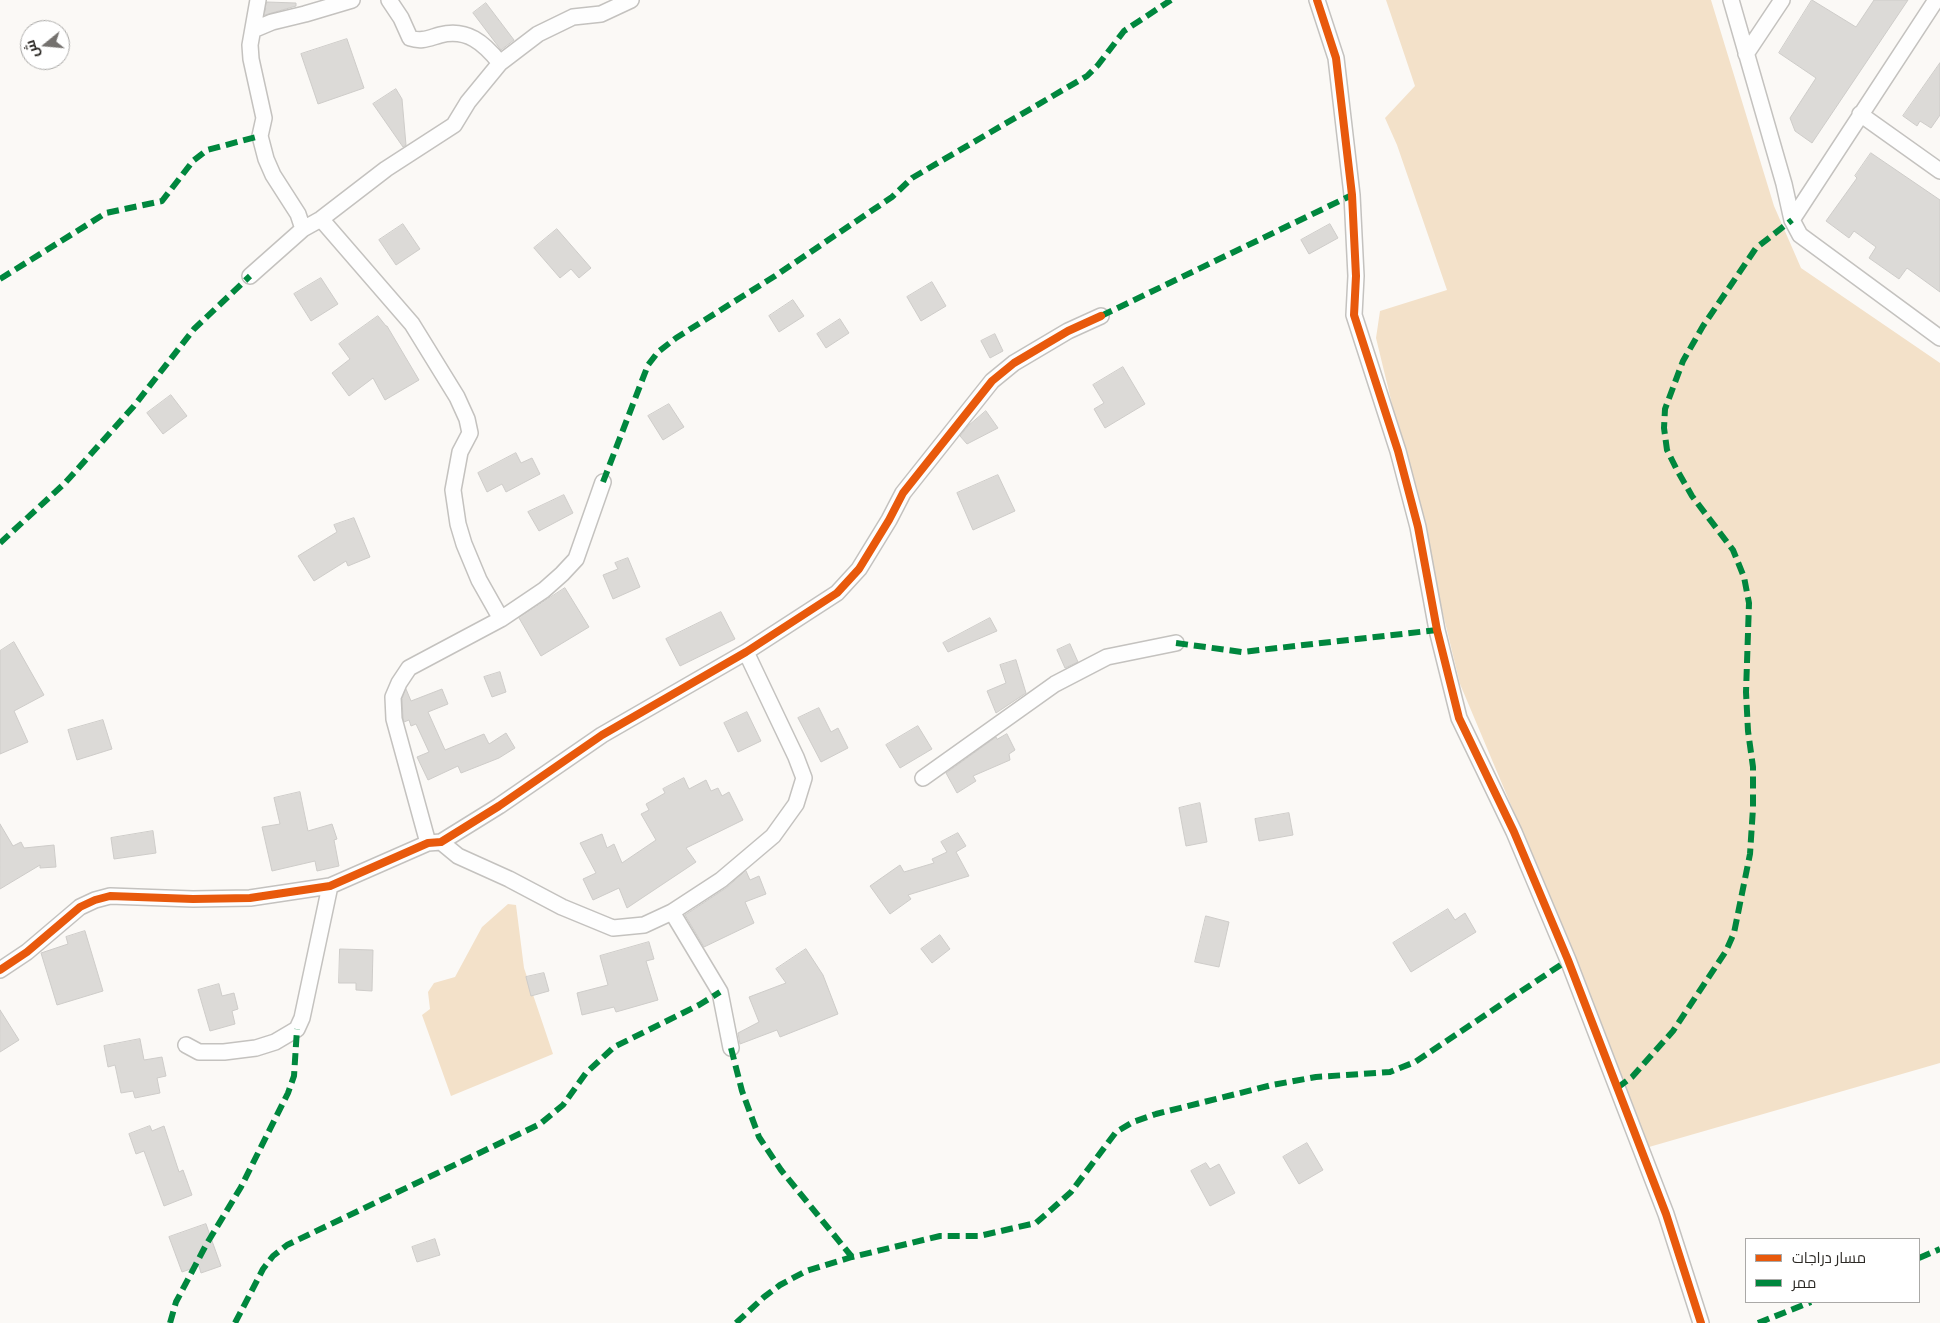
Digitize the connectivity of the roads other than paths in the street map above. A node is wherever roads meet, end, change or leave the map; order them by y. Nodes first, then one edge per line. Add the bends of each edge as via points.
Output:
1 (258, 0) edge
2 (352, 0) edge
3 (389, 0) edge
4 (630, 0) edge
5 (1317, 0) edge
6 (1731, 0) edge
7 (1782, 0) edge
8 (1936, 0) edge
9 (253, 30) junction
10 (1746, 54) junction
11 (500, 63) junction
12 (1860, 114) junction
13 (1940, 171) edge
14 (321, 219) junction
15 (1792, 220) junction
16 (303, 229) junction
17 (250, 276) dead end
18 (1100, 316) dead end
19 (1940, 338) edge
20 (603, 482) dead end
21 (501, 619) junction
22 (1176, 643) dead end
23 (746, 652) junction
24 (923, 778) dead end
25 (435, 842) junction
26 (330, 886) junction
27 (672, 912) junction
28 (0, 970) edge
29 (186, 1045) dead end
30 (731, 1048) dead end
31 (1701, 1323) edge

1 - 9 street
2 - 9 street
3 - 11 street via 410,38 420,41 442,34 464,33 478,40
4 - 11 street via 601,14 573,17 551,27
5 - 31 street via 1336,58 1352,195 1356,276 1354,315 1398,451 1418,527 1437,630 1459,718 1514,832 1568,960 1666,1214
6 - 10 street
7 - 10 street
8 - 12 street
9 - 16 street via 250,59 264,118 260,136 273,175 298,214
10 - 15 street
11 - 14 street via 454,125 386,169
12 - 13 street
12 - 15 street
14 - 16 street
14 - 21 street via 412,324 467,419 470,433 460,452 453,490 458,524 479,580
15 - 19 street via 1809,244
16 - 17 street
18 - 23 street via 1014,363 992,381 903,493 859,569 837,592
20 - 21 street via 576,559 544,590
21 - 25 street via 409,668 393,697 394,720
22 - 24 street via 1107,657 1055,684
23 - 25 street via 602,735 499,806
23 - 27 street via 804,778 796,804 773,836 721,880
25 - 26 street
25 - 27 street via 562,907 613,928 644,925
26 - 28 street via 250,898 110,896 80,907 28,952
26 - 29 street via 297,1029 275,1042 256,1048 199,1052
27 - 30 street via 720,992

